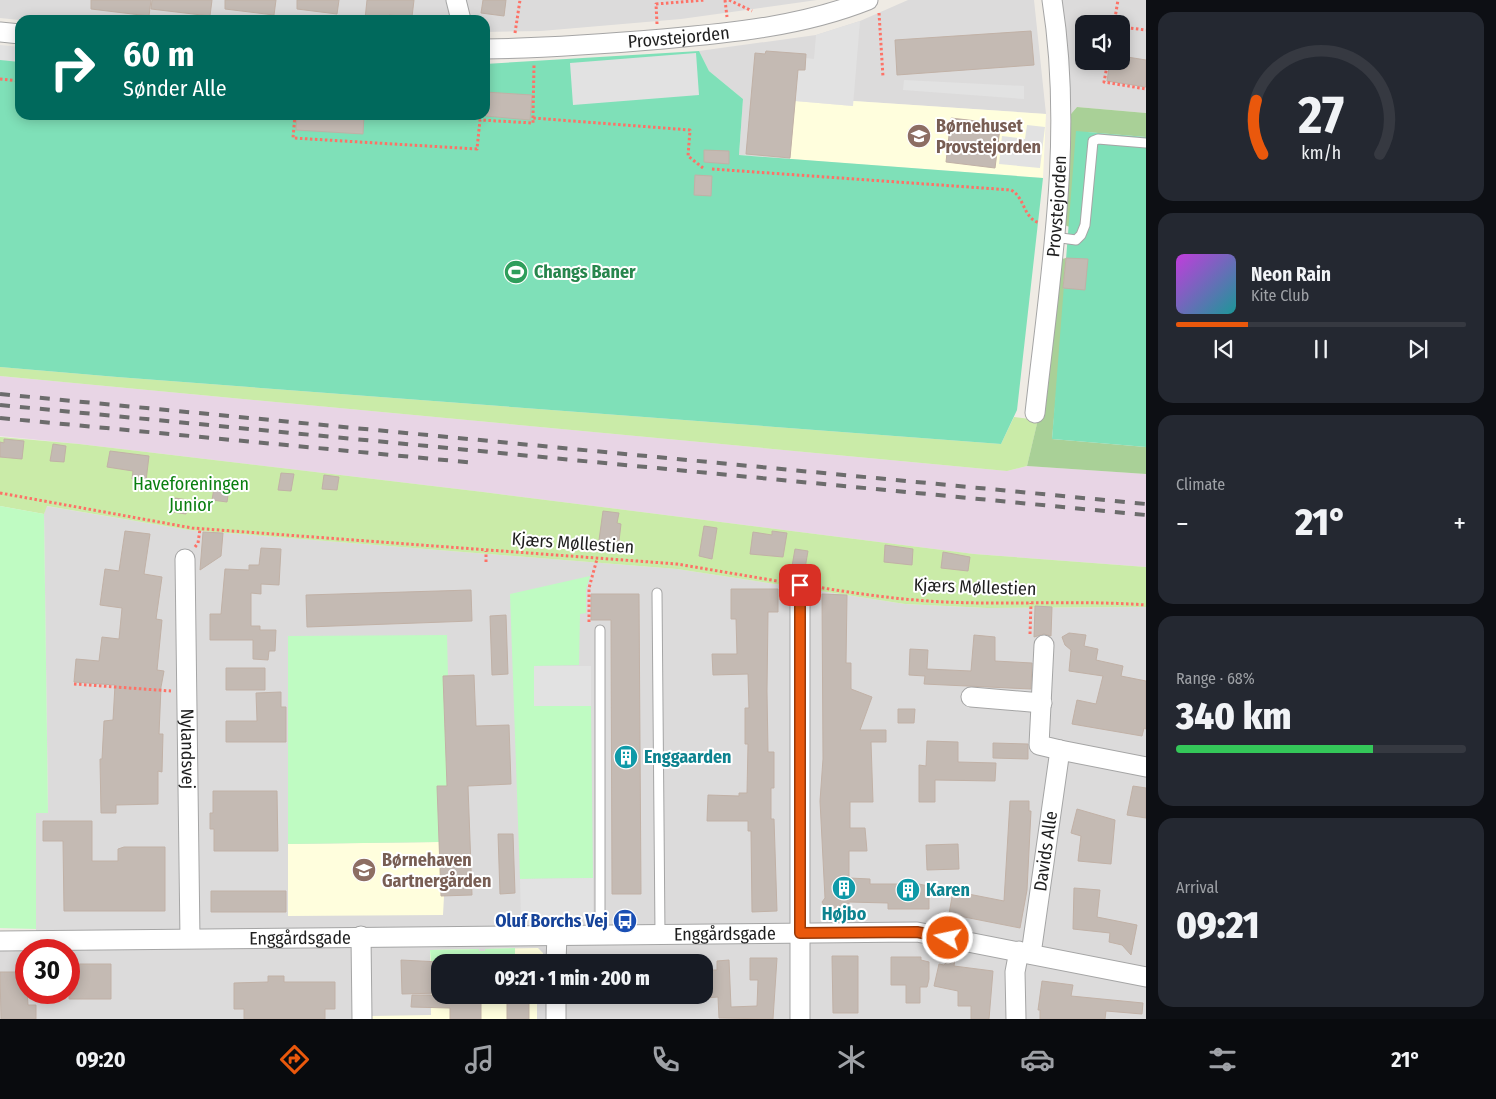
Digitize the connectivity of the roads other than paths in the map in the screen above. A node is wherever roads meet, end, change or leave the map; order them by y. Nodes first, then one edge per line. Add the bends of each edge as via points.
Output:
1 (456, 0) edge
2 (1052, 0) edge
3 (873, 5) edge
4 (460, 15) edge
5 (0, 32) edge
6 (15, 34) edge
7 (490, 49) edge
8 (1146, 143) edge
9 (1055, 231) junction
10 (1035, 413) dead end
11 (185, 559) dead end
12 (800, 585) road end
13 (657, 593) dead end
14 (600, 630) road end
15 (1044, 645) dead end
16 (971, 697) dead end
17 (1042, 703) junction
18 (1060, 750) junction
19 (1146, 767) edge
20 (800, 933) junction
21 (660, 934) junction
22 (557, 935) junction
23 (600, 935) junction
24 (361, 936) junction
25 (190, 938) junction
26 (0, 941) edge
27 (1025, 953) junction
28 (556, 954) edge
29 (1146, 977) edge
30 (556, 1004) edge
31 (362, 1019) edge
32 (556, 1019) edge
33 (800, 1019) edge
34 (1016, 1019) edge

1 - 4 street
2 - 9 street, Provstejorden via 1061,145
3 - 7 street, Provstejorden via 718,34
5 - 6 street
8 - 9 lane via 1093,141 1085,225 1081,235 1076,240
9 - 10 street, Provstejorden
11 - 25 street, Nylandsvej
12 - 20 street
13 - 21 lane
14 - 23 lane
15 - 17 street
16 - 17 street
17 - 18 street via 1039,744
18 - 19 street
18 - 27 street, Davids Alle
20 - 21 street, Enggårdsgade
20 - 27 street, Enggårdsgade via 917,932
20 - 33 street
21 - 23 street, Enggårdsgade
22 - 23 street, Enggårdsgade
22 - 24 street, Enggårdsgade
22 - 28 street
24 - 25 street, Enggårdsgade
24 - 31 street
25 - 26 street, Enggårdsgade
27 - 29 street, Enggårdsgade
27 - 34 street, Davids Alle via 1015,972
30 - 32 street

